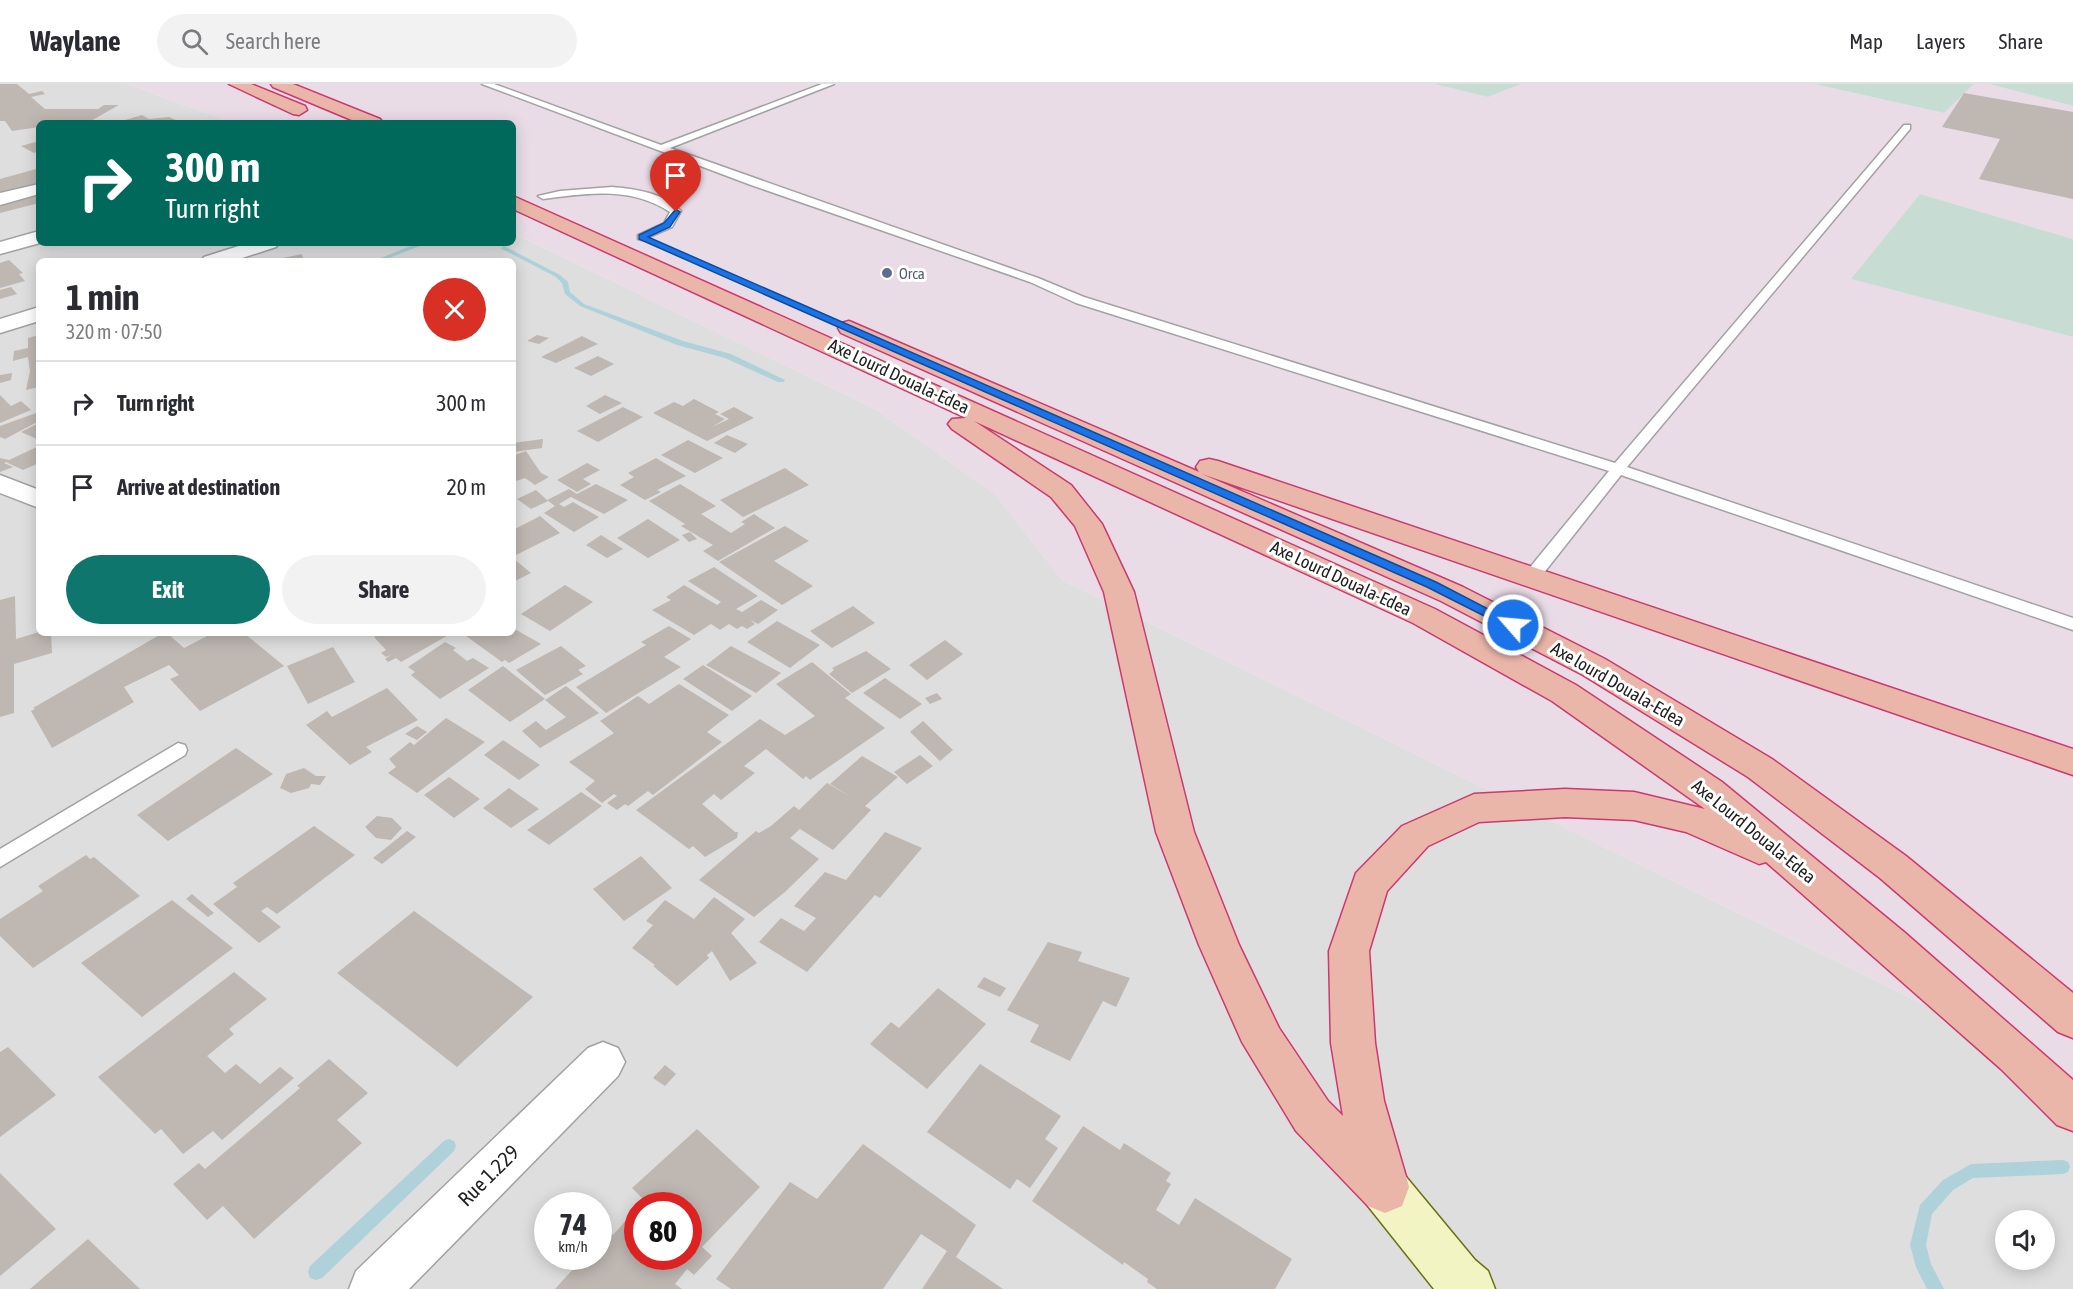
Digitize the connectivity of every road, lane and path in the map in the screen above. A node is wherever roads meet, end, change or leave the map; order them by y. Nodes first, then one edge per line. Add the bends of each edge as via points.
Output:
1 (237, 84) edge
2 (279, 84) edge
3 (486, 84) edge
4 (830, 84) edge
5 (322, 120) dead end
6 (367, 120) edge
7 (1907, 127) dead end
8 (662, 148) junction
9 (516, 184) edge
10 (36, 189) dead end
11 (543, 196) junction
12 (0, 199) edge
13 (516, 203) edge
14 (642, 237) junction
15 (36, 238) edge
16 (259, 246) edge
17 (0, 248) edge
18 (221, 258) edge
19 (36, 315) edge
20 (0, 326) edge
21 (850, 353) junction
22 (1060, 421) junction
23 (1618, 469) junction
24 (0, 483) edge
25 (36, 499) edge
26 (1533, 575) junction
27 (2073, 624) edge
28 (178, 750) dead end
29 (2073, 762) edge
30 (0, 859) edge
31 (1890, 944) junction
32 (2073, 1019) edge
33 (603, 1062) dead end
34 (2073, 1110) edge
35 (1385, 1189) junction
36 (1460, 1285) edge
37 (374, 1289) edge

1 - 5 highway
2 - 6 highway
3 - 8 lane
4 - 8 lane
7 - 23 lane
8 - 23 lane via 1034,280 1080,300
9 - 11 highway, Axe lourd Douala-Edea
10 - 12 street
11 - 14 highway, Axe lourd Douala-Edea
11 - 14 lane via 627,190 662,200 676,212 668,225
13 - 21 highway, Axe Lourd Douala-Edea
14 - 22 highway, Axe lourd Douala-Edea
15 - 17 street
16 - 18 street
19 - 20 street
21 - 31 highway, Axe Lourd Douala-Edea via 1424,616 1564,693 1708,792
21 - 35 highway via 1061,491 1088,524 1119,592 1175,832 1219,945 1264,1042 1312,1116
22 - 26 highway via 1267,484
22 - 32 highway, Axe lourd Douala-Edea via 1452,594 1594,667 1760,768 1893,867
23 - 26 lane
23 - 27 lane
24 - 25 street
26 - 29 highway
28 - 30 lane
31 - 34 highway, Axe Lourd Douala-Edea
31 - 35 highway via 1755,846 1694,820 1634,806 1565,803 1474,808 1415,836 1370,884 1349,951 1353,1044 1362,1101
33 - 37 street, Rue 1.229
35 - 36 main road

